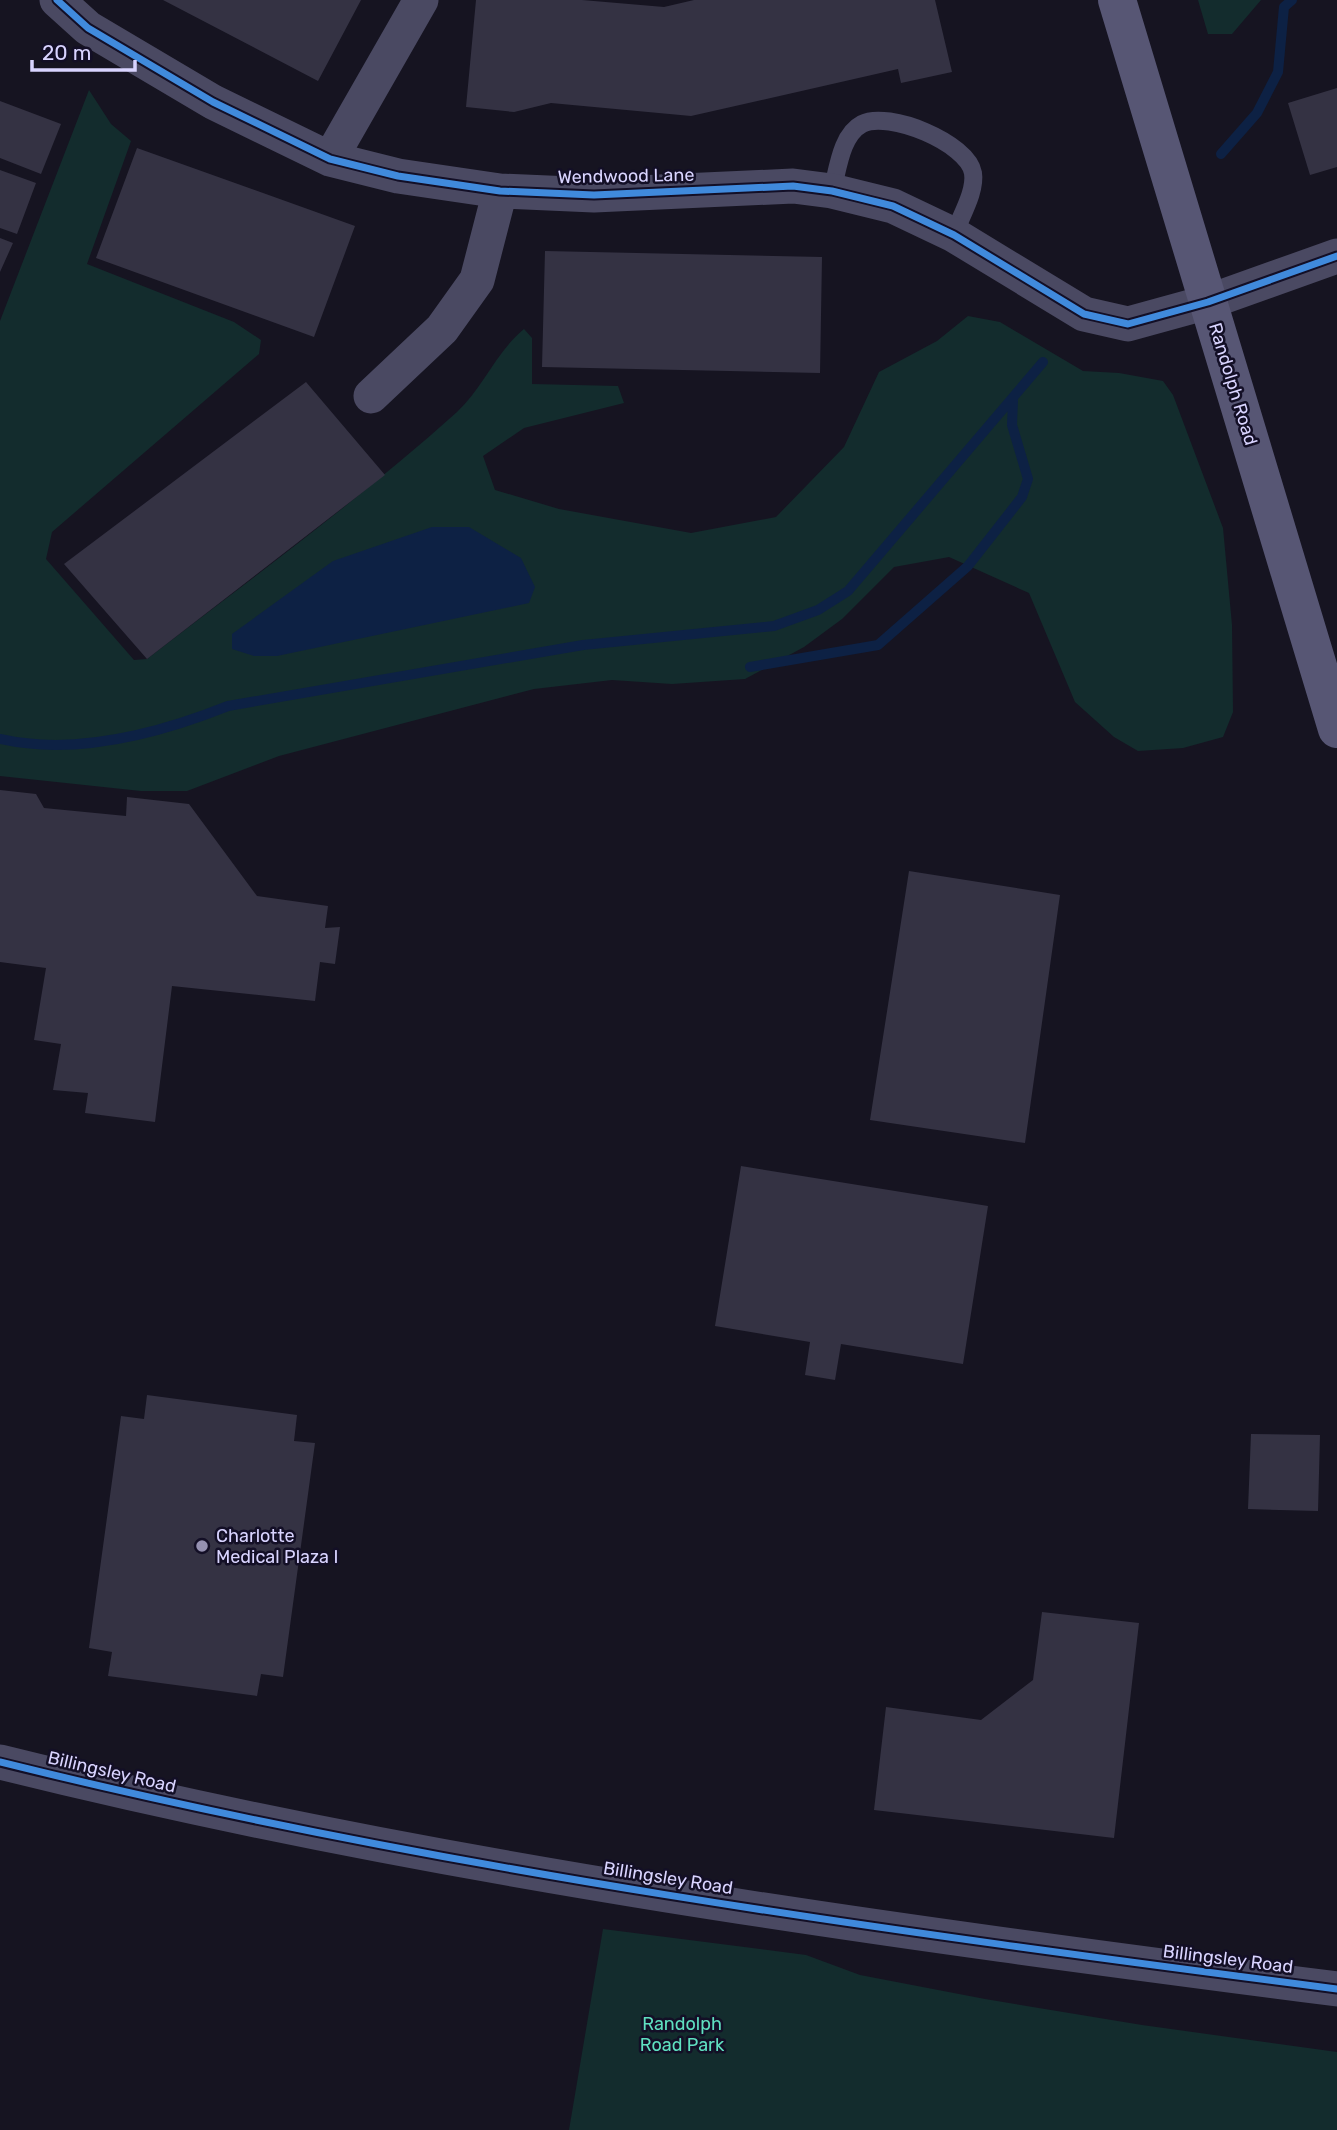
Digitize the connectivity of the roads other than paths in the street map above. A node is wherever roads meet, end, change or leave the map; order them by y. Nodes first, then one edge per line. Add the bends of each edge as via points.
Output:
1 (57, 0) edge
2 (421, 0) edge
3 (1117, 0) edge
4 (330, 159) junction
5 (500, 191) junction
6 (832, 191) junction
7 (954, 234) junction
8 (1337, 256) edge
9 (1208, 302) junction
10 (371, 396) dead end
11 (1337, 729) edge
12 (0, 1762) edge
13 (1337, 1989) edge

1 - 4 street, Wendwood Lane via 88,28 213,102
2 - 4 street
3 - 9 main road, Randolph Road
4 - 5 street, Wendwood Lane via 398,176
5 - 6 street, Wendwood Lane via 594,195 793,186
5 - 10 street via 477,280 442,329
6 - 7 street, Wendwood Lane via 893,206
6 - 7 lane via 846,141 861,124 876,119 919,129 952,147 969,163 973,174
7 - 9 street, Wendwood Lane via 1084,314 1128,324
8 - 9 street, Wendwood Lane
9 - 11 main road, Randolph Road
12 - 13 street, Billingsley Road via 243,1819 462,1862 856,1923

